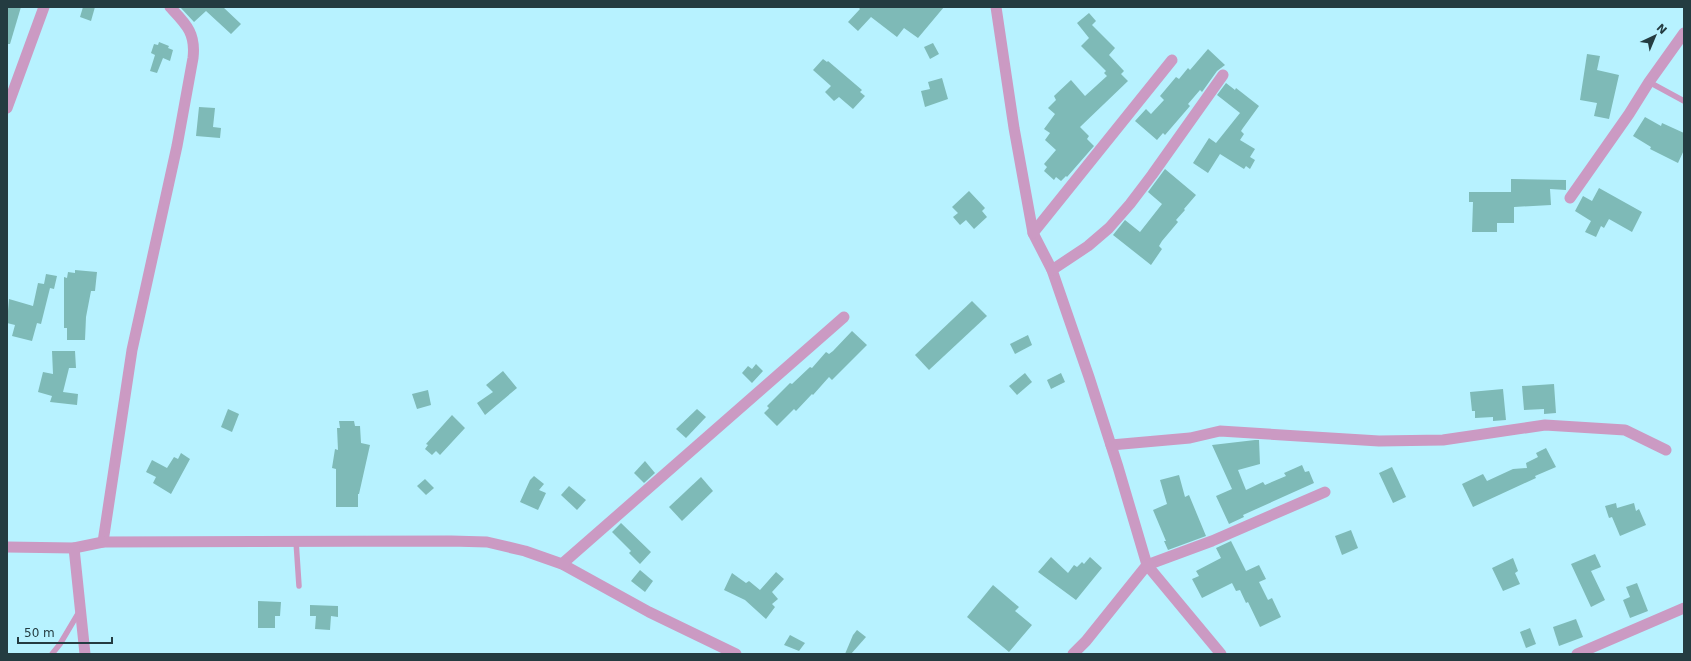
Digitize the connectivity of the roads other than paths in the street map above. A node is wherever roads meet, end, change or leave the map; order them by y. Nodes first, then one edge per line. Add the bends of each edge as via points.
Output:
1 (44, 7) edge
2 (170, 7) edge
3 (996, 7) edge
4 (1684, 33) edge
5 (1172, 60) dead end
6 (1223, 75) dead end
7 (1649, 82) junction
8 (1684, 101) edge
9 (7, 108) edge
10 (1570, 198) dead end
11 (1033, 234) junction
12 (1052, 270) junction
13 (844, 317) dead end
14 (1111, 445) junction
15 (1666, 450) dead end
16 (1325, 492) dead end
17 (296, 541) junction
18 (103, 542) junction
19 (7, 547) edge
20 (74, 548) junction
21 (562, 564) junction
22 (1147, 565) junction
23 (299, 586) dead end
24 (1684, 608) edge
25 (79, 612) junction
26 (52, 654) edge
27 (85, 654) edge
28 (736, 654) edge
29 (1073, 654) edge
30 (1221, 654) edge
31 (1577, 654) edge

1 - 9 street
2 - 18 street via 191,33 193,58 177,146 132,350
3 - 11 street
4 - 7 street
5 - 11 street
6 - 12 street via 1152,175 1117,219 1088,246
7 - 8 lane
7 - 10 street
11 - 12 street
12 - 14 street
13 - 21 street
14 - 15 street via 1190,438 1220,431 1379,442 1443,440 1544,425 1625,430
14 - 22 street
16 - 22 street via 1212,541
17 - 18 street
17 - 21 street via 487,542 525,551
17 - 23 lane
18 - 20 street
19 - 20 street
20 - 25 street
21 - 28 street via 649,612
22 - 29 street
22 - 30 street
24 - 31 street
25 - 26 lane
25 - 27 street

